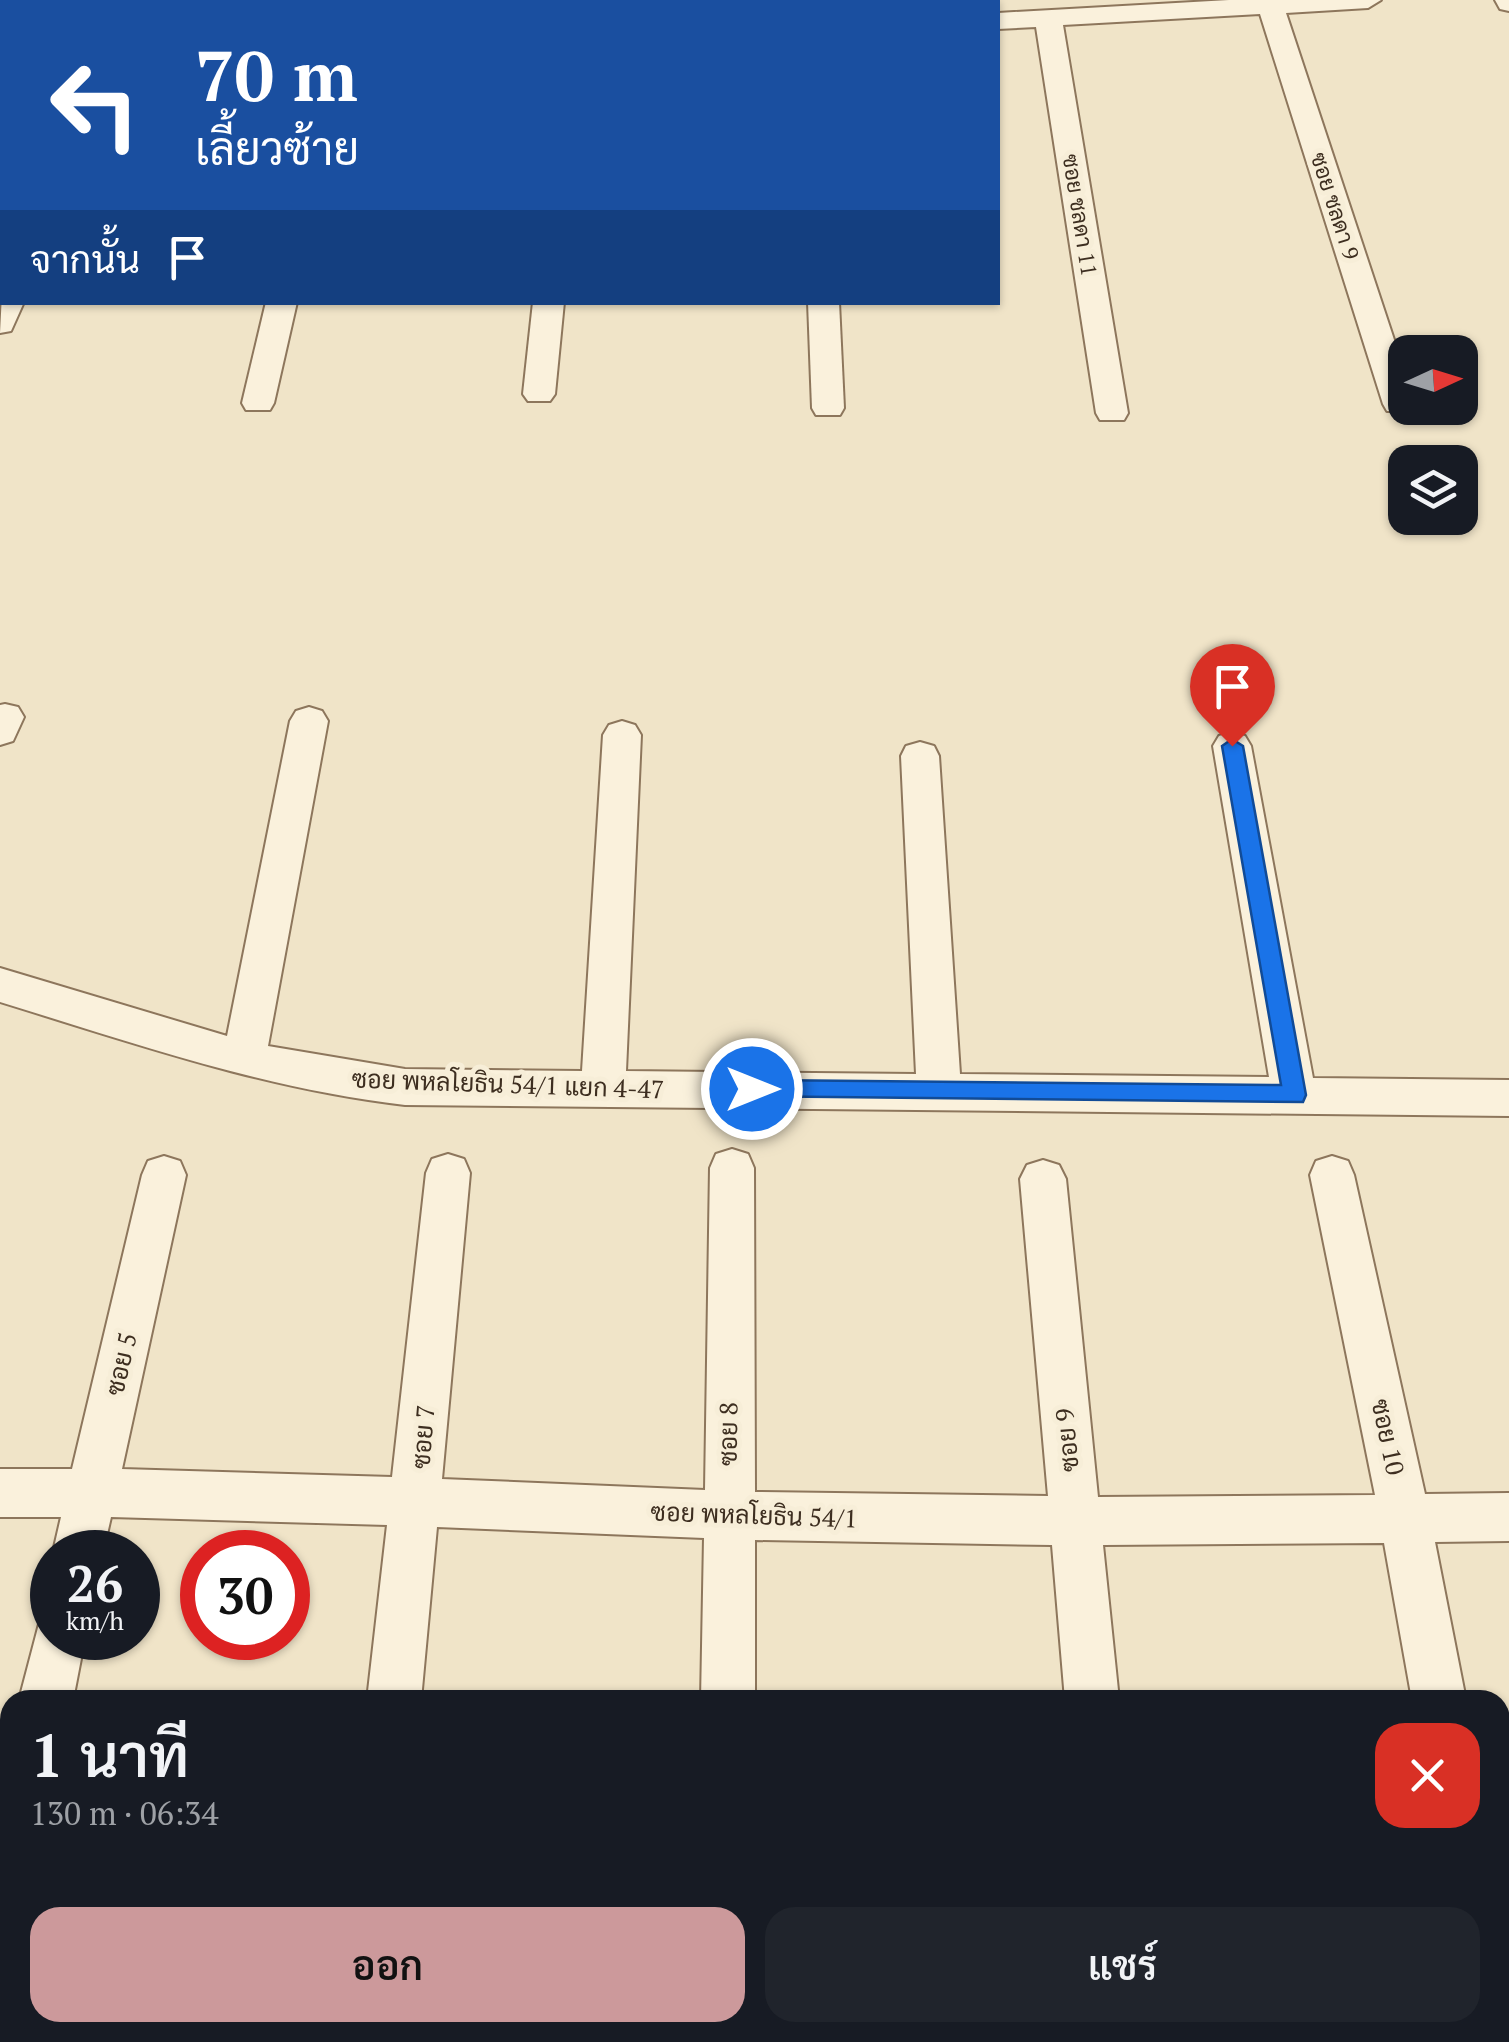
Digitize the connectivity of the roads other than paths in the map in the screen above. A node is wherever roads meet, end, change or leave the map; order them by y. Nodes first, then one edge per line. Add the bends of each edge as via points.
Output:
1 (1368, 0) edge
2 (1271, 8) junction
3 (1048, 16) junction
4 (1000, 20) edge
5 (281, 305) edge
6 (549, 305) edge
7 (823, 305) edge
8 (1388, 367) edge
9 (539, 394) dead end
10 (258, 402) dead end
11 (828, 408) dead end
12 (1112, 413) dead end
13 (309, 721) dead end
14 (622, 735) dead end
15 (1232, 746) dead end
16 (920, 756) dead end
17 (0, 985) edge
18 (245, 1056) junction
19 (603, 1088) junction
20 (940, 1090) junction
21 (1294, 1095) junction
22 (1509, 1098) edge
23 (732, 1168) dead end
24 (448, 1173) dead end
25 (164, 1175) dead end
26 (1332, 1175) dead end
27 (1043, 1180) dead end
28 (92, 1492) junction
29 (0, 1493) edge
30 (416, 1501) junction
31 (727, 1515) junction
32 (1509, 1517) edge
33 (1405, 1518) junction
34 (1075, 1523) junction
35 (83, 1530) edge
36 (54, 1660) edge
37 (48, 1690) edge
38 (395, 1690) edge
39 (728, 1690) edge
40 (1091, 1690) edge
41 (1437, 1690) edge

1 - 2 street
2 - 3 street
2 - 8 street, ซอย ชลดา 9
3 - 4 street
3 - 12 street, ซอย ชลดา 11
5 - 10 street
6 - 9 street
7 - 11 street
13 - 18 street
14 - 19 street
15 - 21 street
16 - 20 street
17 - 18 street, ซอย พหลโยธิน 54/1 แยก 4-47
18 - 19 street, ซอย พหลโยธิน 54/1 แยก 4-47 via 352,1083
19 - 20 street, ซอย พหลโยธิน 54/1 แยก 4-47
20 - 21 street, ซอย พหลโยธิน 54/1 แยก 4-47
21 - 22 street, ซอย พหลโยธิน 54/1 แยก 4-47
23 - 31 street, ซอย 8
24 - 30 street, ซอย 7
25 - 28 street, ซอย 5
26 - 33 street, ซอย 10
27 - 34 street, ซอย 9
28 - 29 street, ซอย พหลโยธิน 54/1
28 - 30 street, ซอย พหลโยธิน 54/1
28 - 35 street, ซอย 5
30 - 31 street, ซอย พหลโยธิน 54/1
30 - 38 street, ซอย 7
31 - 34 street, ซอย พหลโยธิน 54/1
31 - 39 street, ซอย 8
32 - 33 street, ซอย พหลโยธิน 54/1
33 - 34 street, ซอย พหลโยธิน 54/1
33 - 41 street, ซอย 10
34 - 40 street, ซอย 9
36 - 37 street

